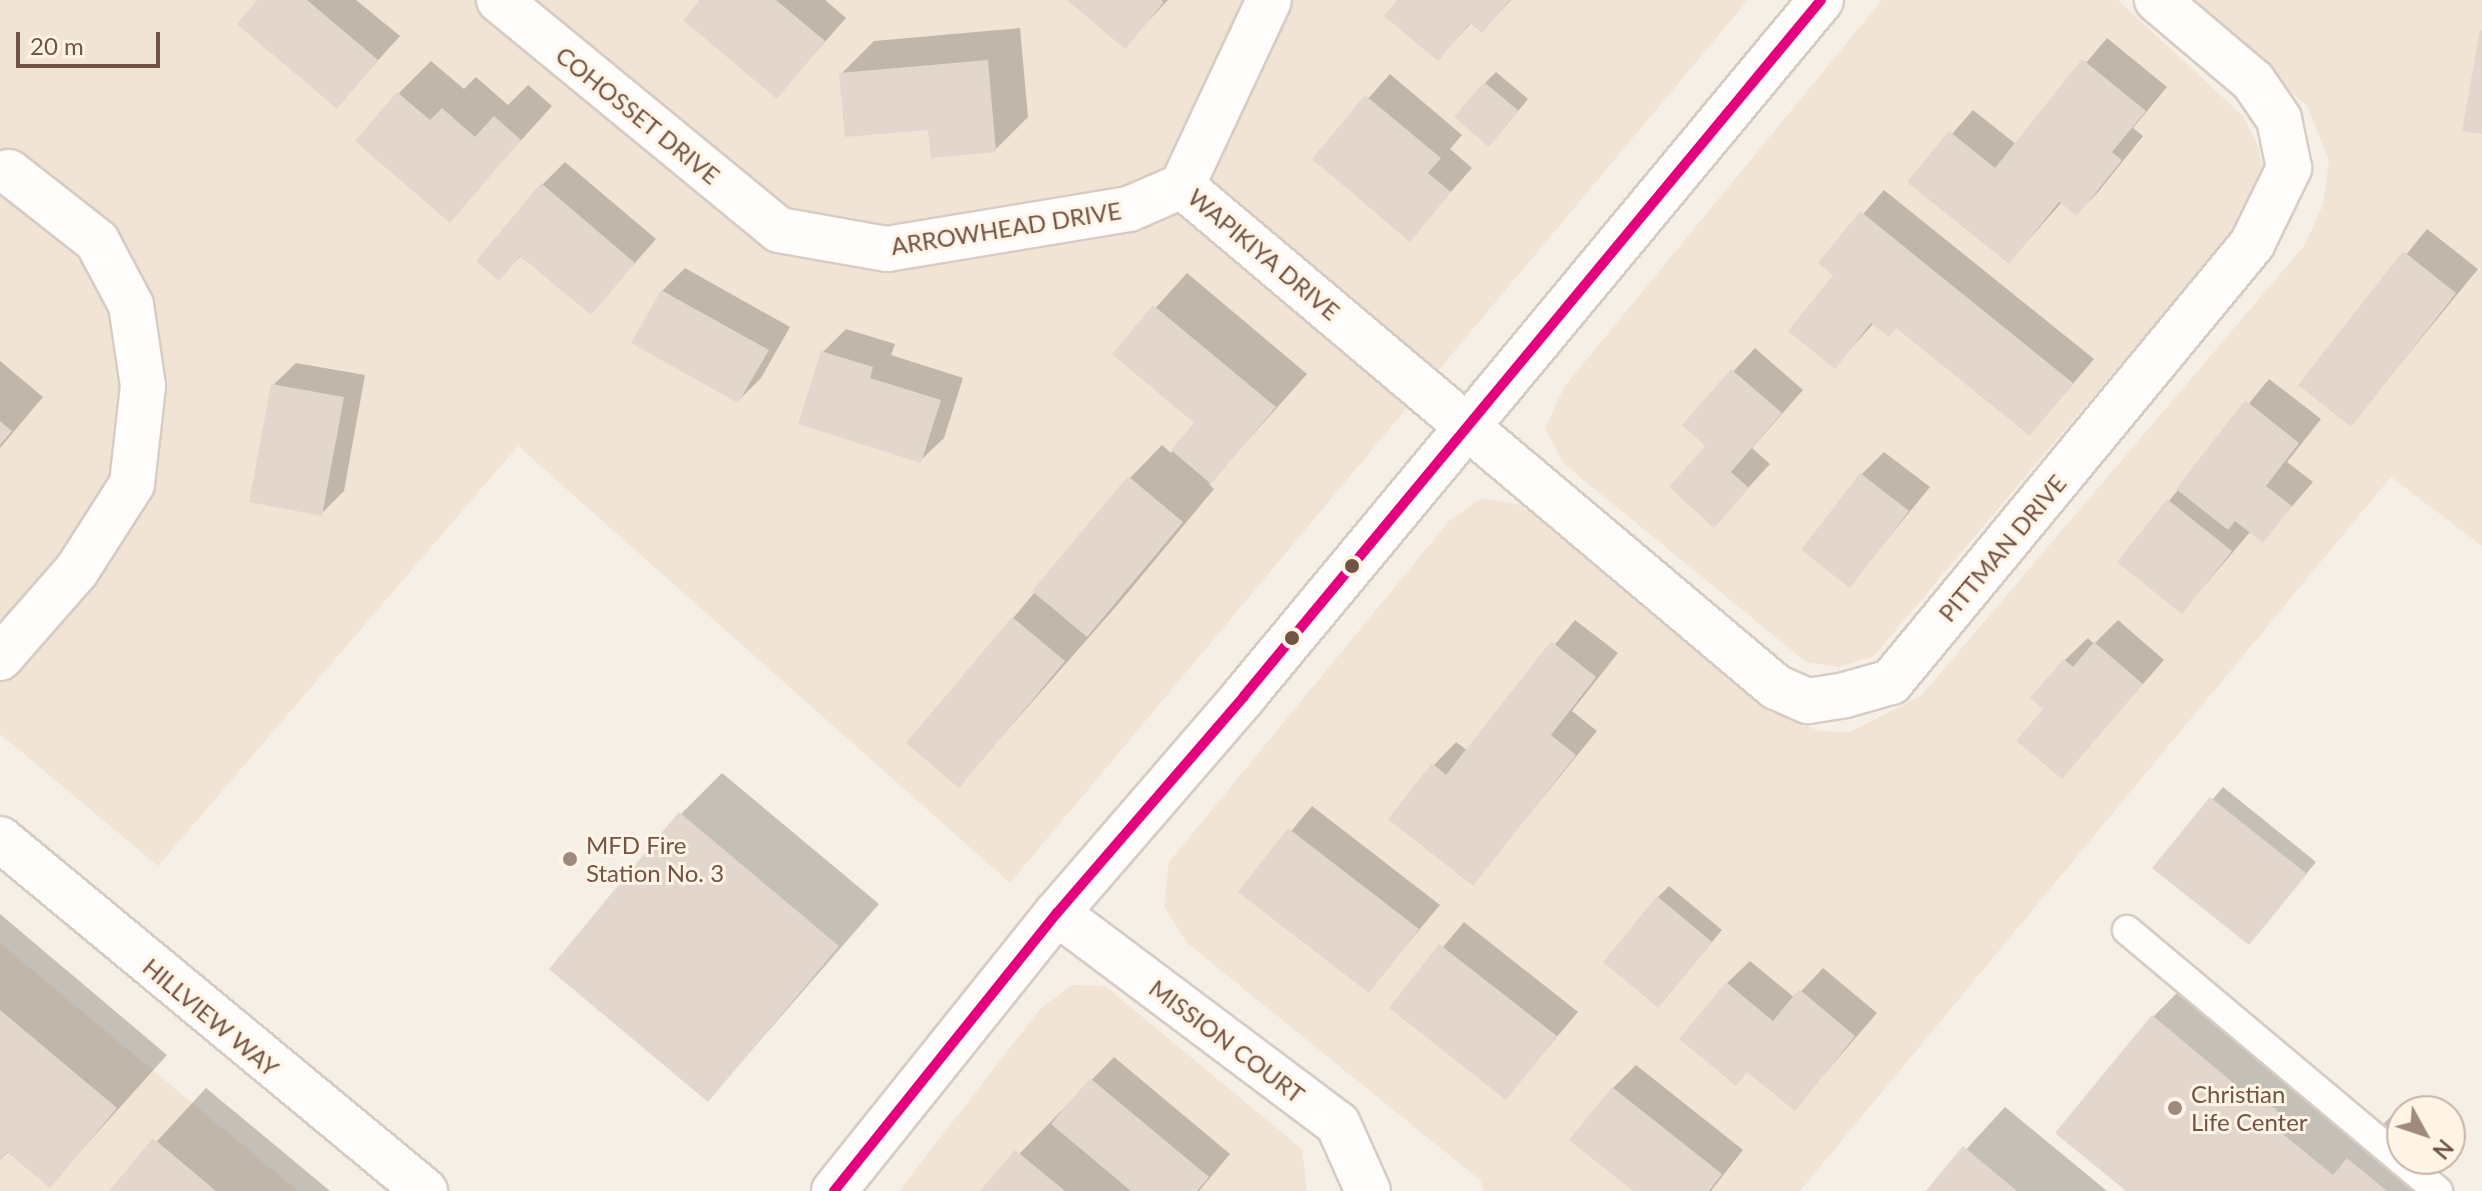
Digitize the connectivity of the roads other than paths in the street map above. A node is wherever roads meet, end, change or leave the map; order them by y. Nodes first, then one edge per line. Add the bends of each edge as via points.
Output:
1 (499, 0) edge
2 (1269, 0) edge
3 (1821, 0) edge
4 (2157, 0) edge
5 (9, 172) dead end
6 (1182, 186) junction
7 (779, 230) joint
8 (1467, 423) junction
9 (0, 658) edge
10 (0, 839) edge
11 (1057, 913) junction
12 (2127, 930) dead end
13 (425, 1191) edge
14 (834, 1191) edge
15 (1368, 1191) edge
16 (2438, 1191) edge

1 - 7 street, COHOSSET DRIVE
2 - 6 street, WAPIKIYA DRIVE
3 - 8 street
4 - 8 street, PITTMAN DRIVE via 2253,81 2279,119 2289,168 2252,244 1891,682 1808,701 1776,687
5 - 9 street via 97,241 131,305 143,386 132,484 77,570
6 - 7 street, ARROWHEAD DRIVE via 1129,209 887,249
6 - 8 street, WAPIKIYA DRIVE
8 - 11 street via 1244,696
10 - 13 street, HILLVIEW WAY
11 - 14 street
11 - 15 street, MISSION COURT via 1338,1124
12 - 16 lane

